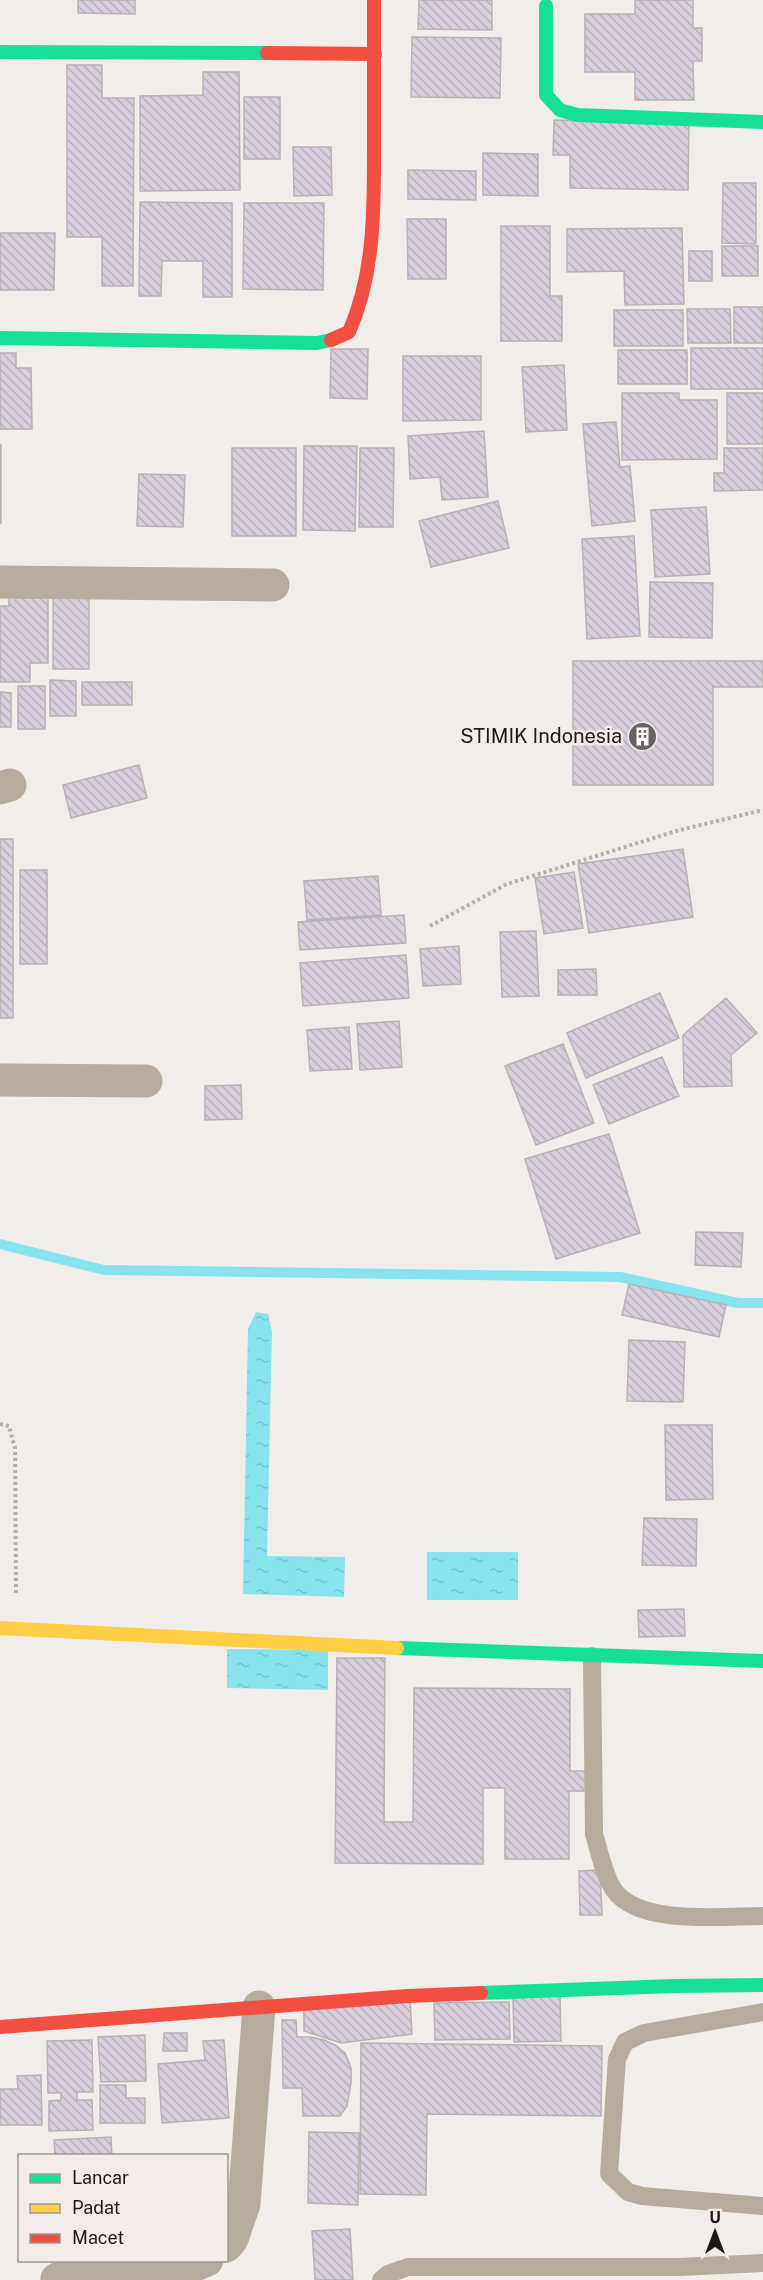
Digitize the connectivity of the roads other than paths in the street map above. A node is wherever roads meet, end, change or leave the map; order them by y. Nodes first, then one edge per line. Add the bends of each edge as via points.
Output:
1 (374, 0) edge
2 (546, 6) dead end
3 (0, 52) edge
4 (375, 54) junction
5 (763, 122) edge
6 (0, 338) edge
7 (0, 582) edge
8 (273, 585) dead end
9 (0, 1080) edge
10 (146, 1081) dead end
11 (0, 1628) edge
12 (591, 1656) junction
13 (763, 1661) edge
14 (763, 1916) edge
15 (763, 1985) edge
16 (259, 2007) junction
17 (763, 2012) edge
18 (0, 2027) edge
19 (763, 2206) edge
20 (228, 2244) edge
21 (763, 2263) edge
22 (196, 2269) edge
23 (679, 2273) edge
24 (74, 2278) edge
25 (381, 2280) edge

1 - 4 street
2 - 5 street via 546,95 552,106 564,114
3 - 4 street
4 - 6 street via 374,214 366,279 349,332 317,343
7 - 8 street
9 - 10 street
11 - 12 street
12 - 13 street
12 - 14 lane via 594,1834 614,1890 631,1906 659,1915
15 - 16 street via 408,1996
16 - 18 street
16 - 20 street via 244,2204
17 - 19 lane via 654,2031 626,2042 617,2058 609,2174 628,2192 642,2196
21 - 23 lane
22 - 24 street
23 - 25 lane via 408,2267

